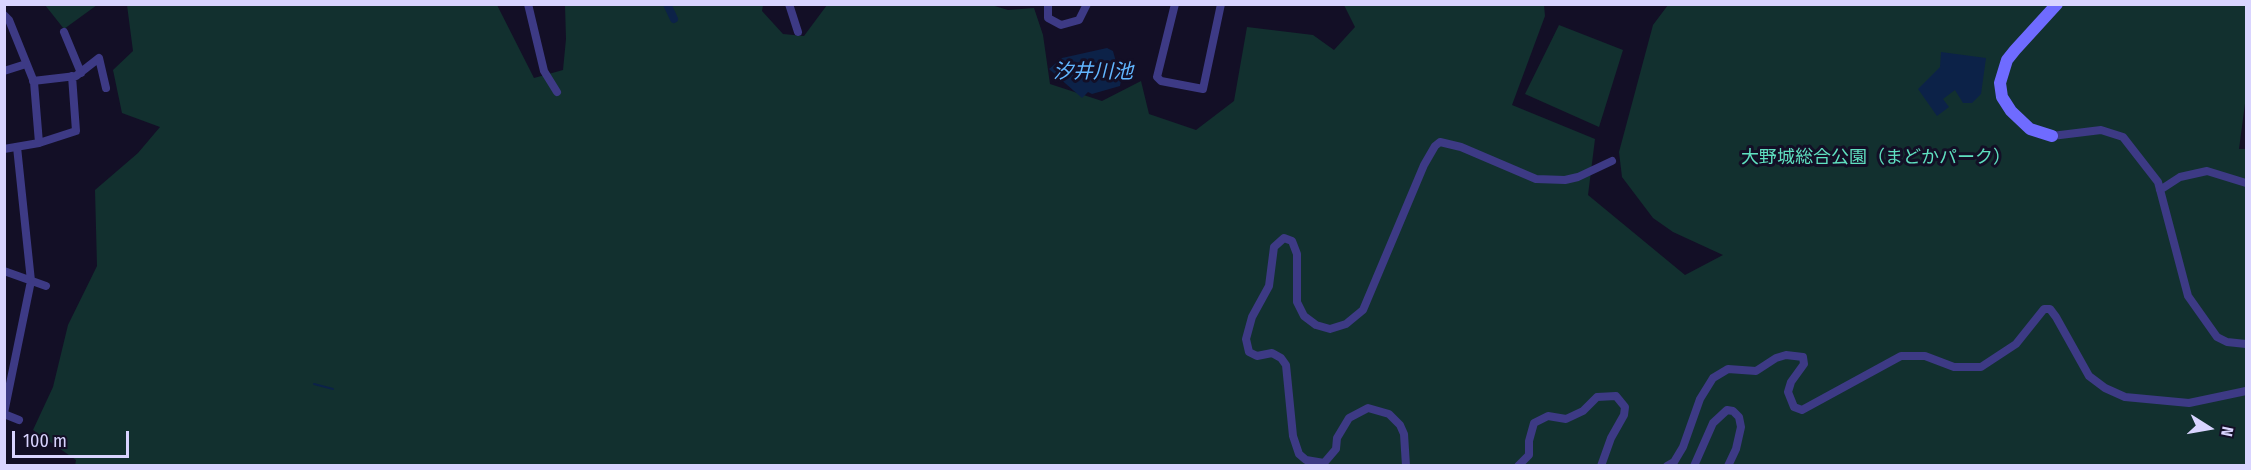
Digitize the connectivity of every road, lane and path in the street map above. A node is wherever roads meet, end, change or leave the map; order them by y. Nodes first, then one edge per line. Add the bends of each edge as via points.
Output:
1 (528, 4) edge
2 (789, 4) edge
3 (1048, 4) edge
4 (1087, 4) edge
5 (1175, 4) edge
6 (1221, 4) edge
7 (2057, 4) edge
8 (4, 15) edge
9 (64, 32) dead end
10 (798, 32) dead end
11 (26, 64) junction
12 (4, 71) edge
13 (77, 75) junction
14 (33, 81) junction
15 (106, 88) dead end
16 (556, 92) dead end
17 (2052, 136) joint
18 (39, 143) junction
19 (17, 147) junction
20 (4, 149) edge
21 (1612, 160) dead end
22 (2247, 183) edge
23 (2160, 190) junction
24 (4, 271) edge
25 (31, 281) junction
26 (46, 286) dead end
27 (2247, 344) edge
28 (2247, 392) edge
29 (4, 414) edge
30 (20, 420) dead end
31 (1406, 465) edge
32 (1518, 465) edge
33 (1601, 465) edge
34 (1667, 465) edge
35 (1694, 465) edge
36 (1728, 465) edge

1 - 16 street via 544,71
2 - 10 street
3 - 4 street via 1048,18 1060,25 1079,20
5 - 6 street via 1157,77 1203,89
7 - 17 street via 2007,60 2000,83 2002,98 2011,111 2030,129
8 - 11 street
9 - 13 street
11 - 12 street
11 - 14 street
13 - 14 street
13 - 15 street via 95,59 101,60
13 - 18 street via 76,131
14 - 18 street
17 - 23 street via 2101,130 2124,137
18 - 19 street
19 - 20 street
19 - 25 street
21 - 31 street via 1571,178 1536,179 1440,142 1424,165 1358,316 1330,329 1304,316 1297,303 1297,254 1292,241 1284,238 1274,247 1269,286 1252,317 1246,339 1249,352 1257,356 1272,353 1286,365 1295,448 1305,460 1324,463 1331,457 1349,418 1368,408 1389,414 1400,425
22 - 23 street via 2207,171 2180,177
23 - 27 street via 2188,296 2217,337
24 - 25 street
25 - 26 street
25 - 29 street
28 - 34 street via 2189,403 2125,396 2105,388 2089,376 2056,317 2050,309 2044,309 2016,344 1981,367 1954,367 1925,357 1901,356 1802,410 1794,407 1788,392 1804,364 1803,357 1786,355 1756,370 1728,369 1713,378 1700,399 1683,447 1674,462
29 - 30 street
32 - 33 street via 1528,455 1534,423 1548,416 1566,419 1583,411 1597,397 1616,396 1625,406 1624,415
35 - 36 street via 1713,423 1727,410 1739,417 1741,427

